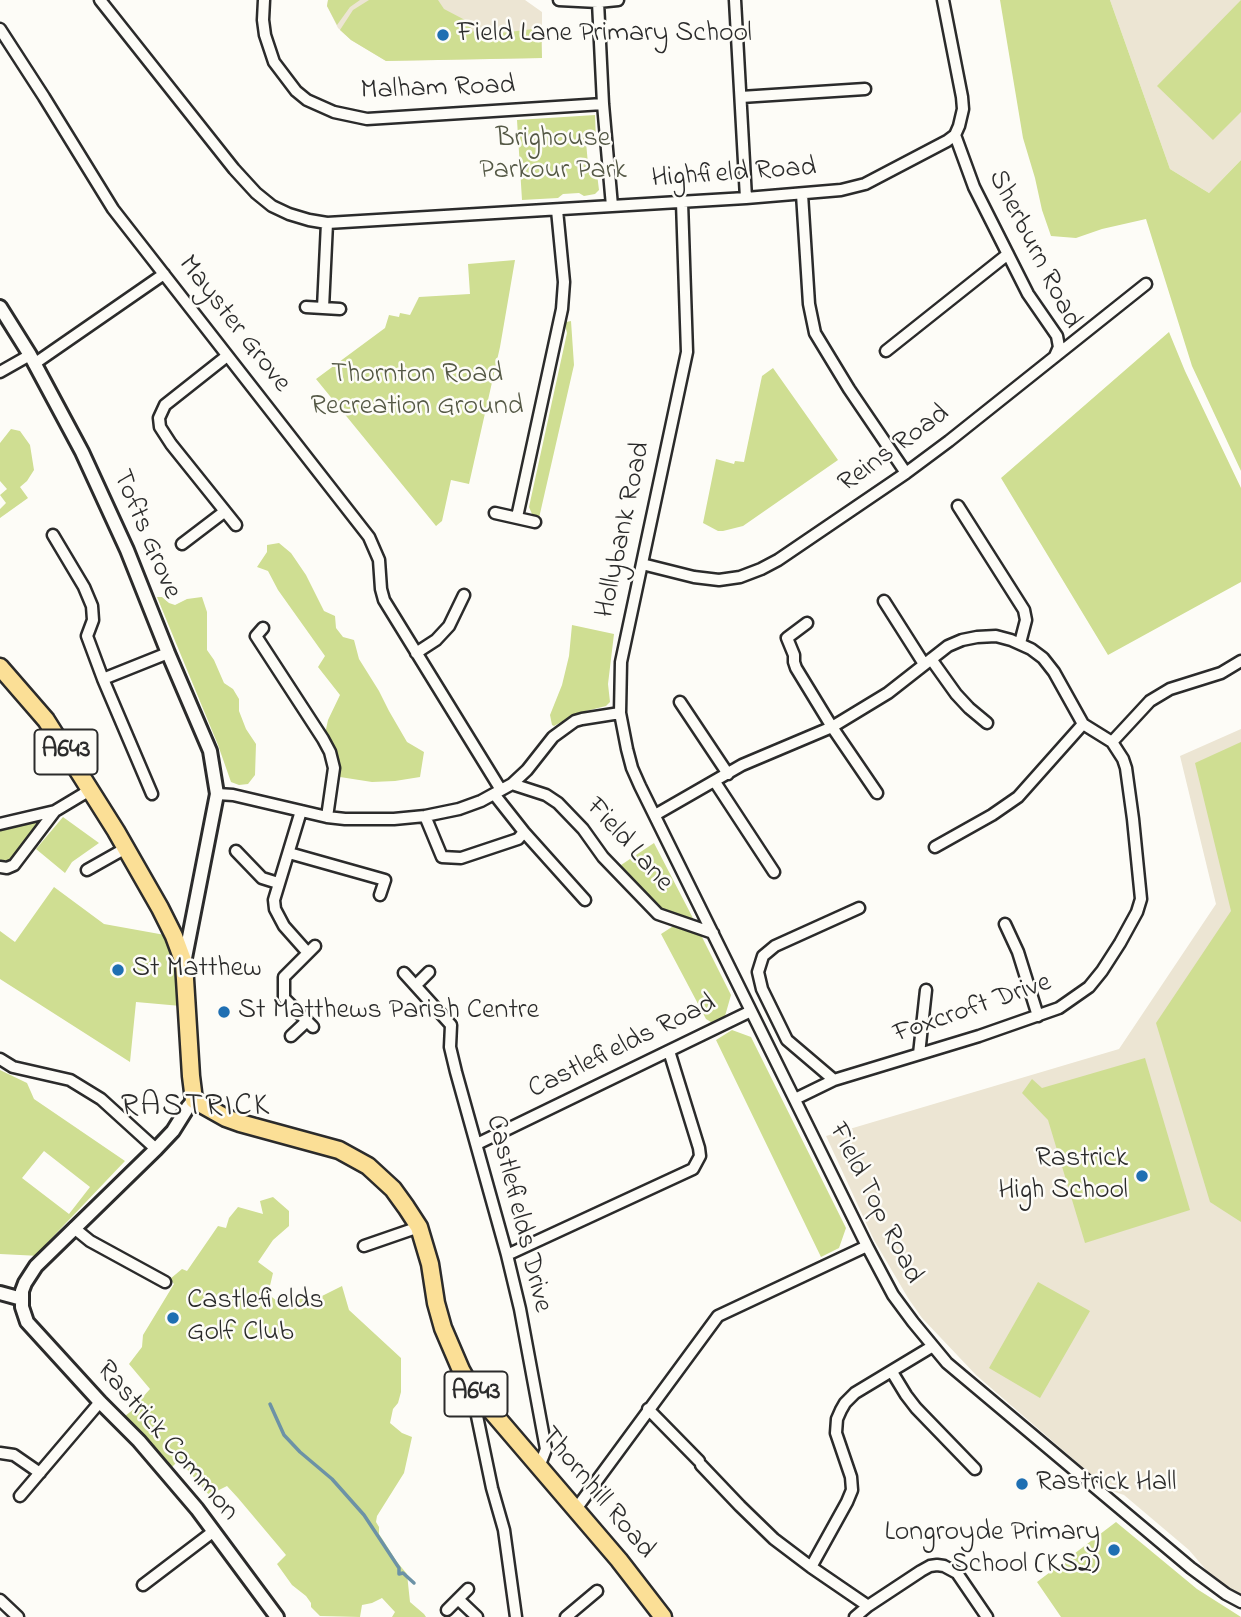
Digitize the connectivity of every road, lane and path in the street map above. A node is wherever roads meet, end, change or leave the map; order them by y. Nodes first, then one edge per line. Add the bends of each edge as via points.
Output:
1 (100, 0) edge
2 (264, 0) edge
3 (559, 0) edge
4 (618, 0) edge
5 (735, 0) edge
6 (943, 0) edge
7 (598, 2) junction
8 (0, 29) edge
9 (865, 89) dead end
10 (741, 97) junction
11 (603, 104) junction
12 (955, 135) junction
13 (802, 194) junction
14 (746, 198) junction
15 (682, 202) junction
16 (612, 206) junction
17 (557, 210) junction
18 (327, 223) junction
19 (1008, 254) junction
20 (164, 274) junction
21 (1146, 284) dead end
22 (0, 307) edge
23 (306, 307) dead end
24 (323, 308) junction
25 (340, 309) dead end
26 (886, 351) dead end
27 (227, 356) junction
28 (1054, 357) junction
29 (32, 360) junction
30 (0, 372) edge
31 (905, 473) junction
32 (958, 506) dead end
33 (224, 512) junction
34 (495, 513) dead end
35 (517, 517) junction
36 (536, 522) dead end
37 (236, 525) dead end
38 (53, 535) dead end
39 (182, 544) dead end
40 (642, 564) junction
41 (464, 595) dead end
42 (884, 601) dead end
43 (807, 623) dead end
44 (264, 628) dead end
45 (1020, 643) junction
46 (168, 653) junction
47 (416, 653) junction
48 (927, 661) junction
49 (1241, 661) edge
50 (0, 667) edge
51 (103, 679) junction
52 (680, 702) dead end
53 (620, 713) junction
54 (988, 723) dead end
55 (1083, 724) junction
56 (832, 727) junction
57 (1112, 742) junction
58 (728, 774) junction
59 (715, 782) junction
60 (512, 784) junction
61 (90, 790) junction
62 (498, 792) junction
63 (877, 793) dead end
64 (152, 794) dead end
65 (217, 794) junction
66 (55, 811) junction
67 (300, 811) junction
68 (655, 815) junction
69 (425, 816) junction
70 (327, 817) junction
71 (0, 824) edge
72 (524, 832) junction
73 (935, 847) dead end
74 (126, 848) junction
75 (236, 851) dead end
76 (289, 853) junction
77 (0, 867) edge
78 (87, 870) dead end
79 (774, 872) dead end
80 (278, 883) junction
81 (380, 895) dead end
82 (585, 900) dead end
83 (859, 908) dead end
84 (1006, 924) dead end
85 (713, 933) junction
86 (184, 963) junction
87 (429, 972) dead end
88 (404, 973) dead end
89 (416, 985) junction
90 (926, 990) dead end
91 (751, 1011) junction
92 (1038, 1016) junction
93 (291, 1036) dead end
94 (669, 1051) junction
95 (919, 1054) junction
96 (0, 1059) edge
97 (834, 1080) junction
98 (795, 1099) junction
99 (194, 1100) junction
100 (477, 1144) junction
101 (156, 1149) junction
102 (419, 1227) junction
103 (74, 1228) junction
104 (364, 1246) dead end
105 (867, 1246) junction
106 (508, 1255) junction
107 (165, 1282) dead end
108 (0, 1293) edge
109 (22, 1299) junction
110 (933, 1346) junction
111 (892, 1372) junction
112 (100, 1402) junction
113 (482, 1402) junction
114 (649, 1409) junction
115 (0, 1452) edge
116 (539, 1467) junction
117 (975, 1469) dead end
118 (40, 1473) junction
119 (20, 1496) dead end
120 (576, 1509) junction
121 (214, 1531) junction
122 (811, 1567) junction
123 (143, 1586) dead end
124 (468, 1589) dead end
125 (597, 1591) dead end
126 (458, 1599) junction
127 (0, 1600) edge
128 (1241, 1602) edge
129 (868, 1606) junction
130 (447, 1610) dead end
131 (18, 1617) edge
132 (277, 1617) edge
133 (477, 1617) edge
134 (516, 1617) edge
135 (566, 1617) edge
136 (663, 1617) edge
137 (855, 1617) edge
138 (987, 1617) edge

1 - 18 street, Highfield Road via 256,193 289,214
2 - 11 street, Malham Road via 265,35 274,62 296,91 334,112 367,119
3 - 7 street
4 - 7 street
5 - 10 street
6 - 12 street via 962,97 962,117
7 - 11 street
8 - 20 street, Mayster Grove via 113,209
9 - 10 street
10 - 14 street
11 - 16 street
12 - 13 street, Highfield Road via 865,184
12 - 19 street, Sherburn Road via 974,187
13 - 14 street, Highfield Road
13 - 31 street via 815,333
14 - 15 street, Highfield Road
15 - 16 street, Highfield Road
15 - 40 street, Hollybank Road via 687,352
16 - 17 street, Highfield Road
17 - 18 street, Highfield Road
17 - 35 street via 562,309
18 - 24 street
19 - 26 street
19 - 28 street, Sherburn Road via 1058,336
20 - 27 street, Mayster Grove
20 - 29 street
21 - 28 street, Reins Road
22 - 29 street, Tofts Grove
23 - 24 street
24 - 25 street
27 - 33 street via 165,405 159,418 171,444
27 - 47 street, Mayster Grove via 369,537 379,560 384,600
28 - 31 street, Reins Road
29 - 30 street
29 - 46 street, Tofts Grove via 82,452
31 - 40 street, Reins Road via 778,560 740,578 710,579
32 - 45 street via 1024,610
33 - 37 street
33 - 39 street
34 - 35 street
35 - 36 street
38 - 51 street via 92,606 87,636
40 - 53 street, Hollybank Road via 624,645
41 - 47 street via 449,625
42 - 48 street
43 - 56 street via 787,638 796,668
44 - 70 street via 256,636 330,752 334,768
45 - 48 street via 977,636 948,646
45 - 55 street via 1043,658 1054,672
46 - 51 street
46 - 65 street, Tofts Grove via 210,751
47 - 62 street, Mayster Grove
48 - 54 street
48 - 56 street via 888,693
49 - 57 street via 1150,701
50 - 61 main road, A643 via 46,720
51 - 64 street
52 - 58 street
53 - 60 street via 568,725
53 - 68 street, Field Top Road via 632,768
55 - 57 street
55 - 73 street via 1018,797
56 - 58 street
56 - 63 street
57 - 92 street, Foxcroft Drive via 1126,768 1140,906 1089,987
58 - 59 street
59 - 68 street
59 - 79 street
60 - 62 street
60 - 85 street, Field Lane via 558,803 657,914
61 - 66 street
61 - 74 main road, A643
62 - 69 street via 459,809
62 - 72 street
65 - 67 street
65 - 86 street
66 - 71 street
66 - 77 street via 14,865
67 - 70 street
67 - 76 street
68 - 85 street, Field Top Road
69 - 70 street
69 - 72 street via 442,857 461,858 518,839
72 - 82 street
74 - 78 street
74 - 86 main road, A643
75 - 80 street via 262,878
76 - 80 street
76 - 81 street via 384,880
80 - 93 street via 275,909 284,926 311,949 284,976 284,998 310,1024
83 - 97 street via 775,946 764,956 758,972 787,1040
84 - 92 street
85 - 91 street, Field Top Road
86 - 99 main road, A643
87 - 89 street
88 - 89 street, Castlefields Drive
89 - 100 street, Castlefields Drive via 451,1025 450,1047
90 - 95 street
91 - 94 street, Castlefields Road
91 - 98 street, Field Top Road
92 - 95 street, Foxcroft Drive
94 - 100 street, Castlefields Road
94 - 106 street via 699,1148 693,1169
95 - 97 street, Foxcroft Drive
96 - 101 street via 13,1067 70,1080
97 - 98 street, Foxcroft Drive
98 - 105 street, Field Top Road
99 - 101 street
99 - 102 main road, Thornhill Road / A643 via 233,1121 354,1157 393,1189
100 - 106 street, Castlefields Drive
101 - 103 street
102 - 104 street
102 - 113 main road, Thornhill Road / A643 via 443,1328 461,1370
103 - 107 street
103 - 109 street via 29,1275
105 - 110 street, Field Top Road via 893,1295
105 - 114 street via 718,1316
106 - 116 street, Castlefields Drive via 546,1449
108 - 109 street
109 - 112 street, Rastrick Common via 27,1322
110 - 111 street
110 - 128 street, Field Top Road via 947,1363 1191,1568
111 - 117 street via 916,1408
111 - 122 street via 855,1394 837,1419 836,1433 852,1490
112 - 118 street
112 - 121 street, Rastrick Common
113 - 116 main road, Thornhill Road / A643
113 - 134 street via 477,1416 504,1531
114 - 120 street
114 - 122 street via 740,1506
115 - 118 street via 14,1455
116 - 120 main road, Thornhill Road / A643
118 - 119 street
120 - 136 main road, Thornhill Road / A643
121 - 123 street
121 - 132 street, Rastrick Common
122 - 129 street
124 - 126 street
125 - 135 street
126 - 130 street
126 - 133 street
127 - 131 street
129 - 137 street
129 - 138 street via 920,1571 944,1566 957,1573

